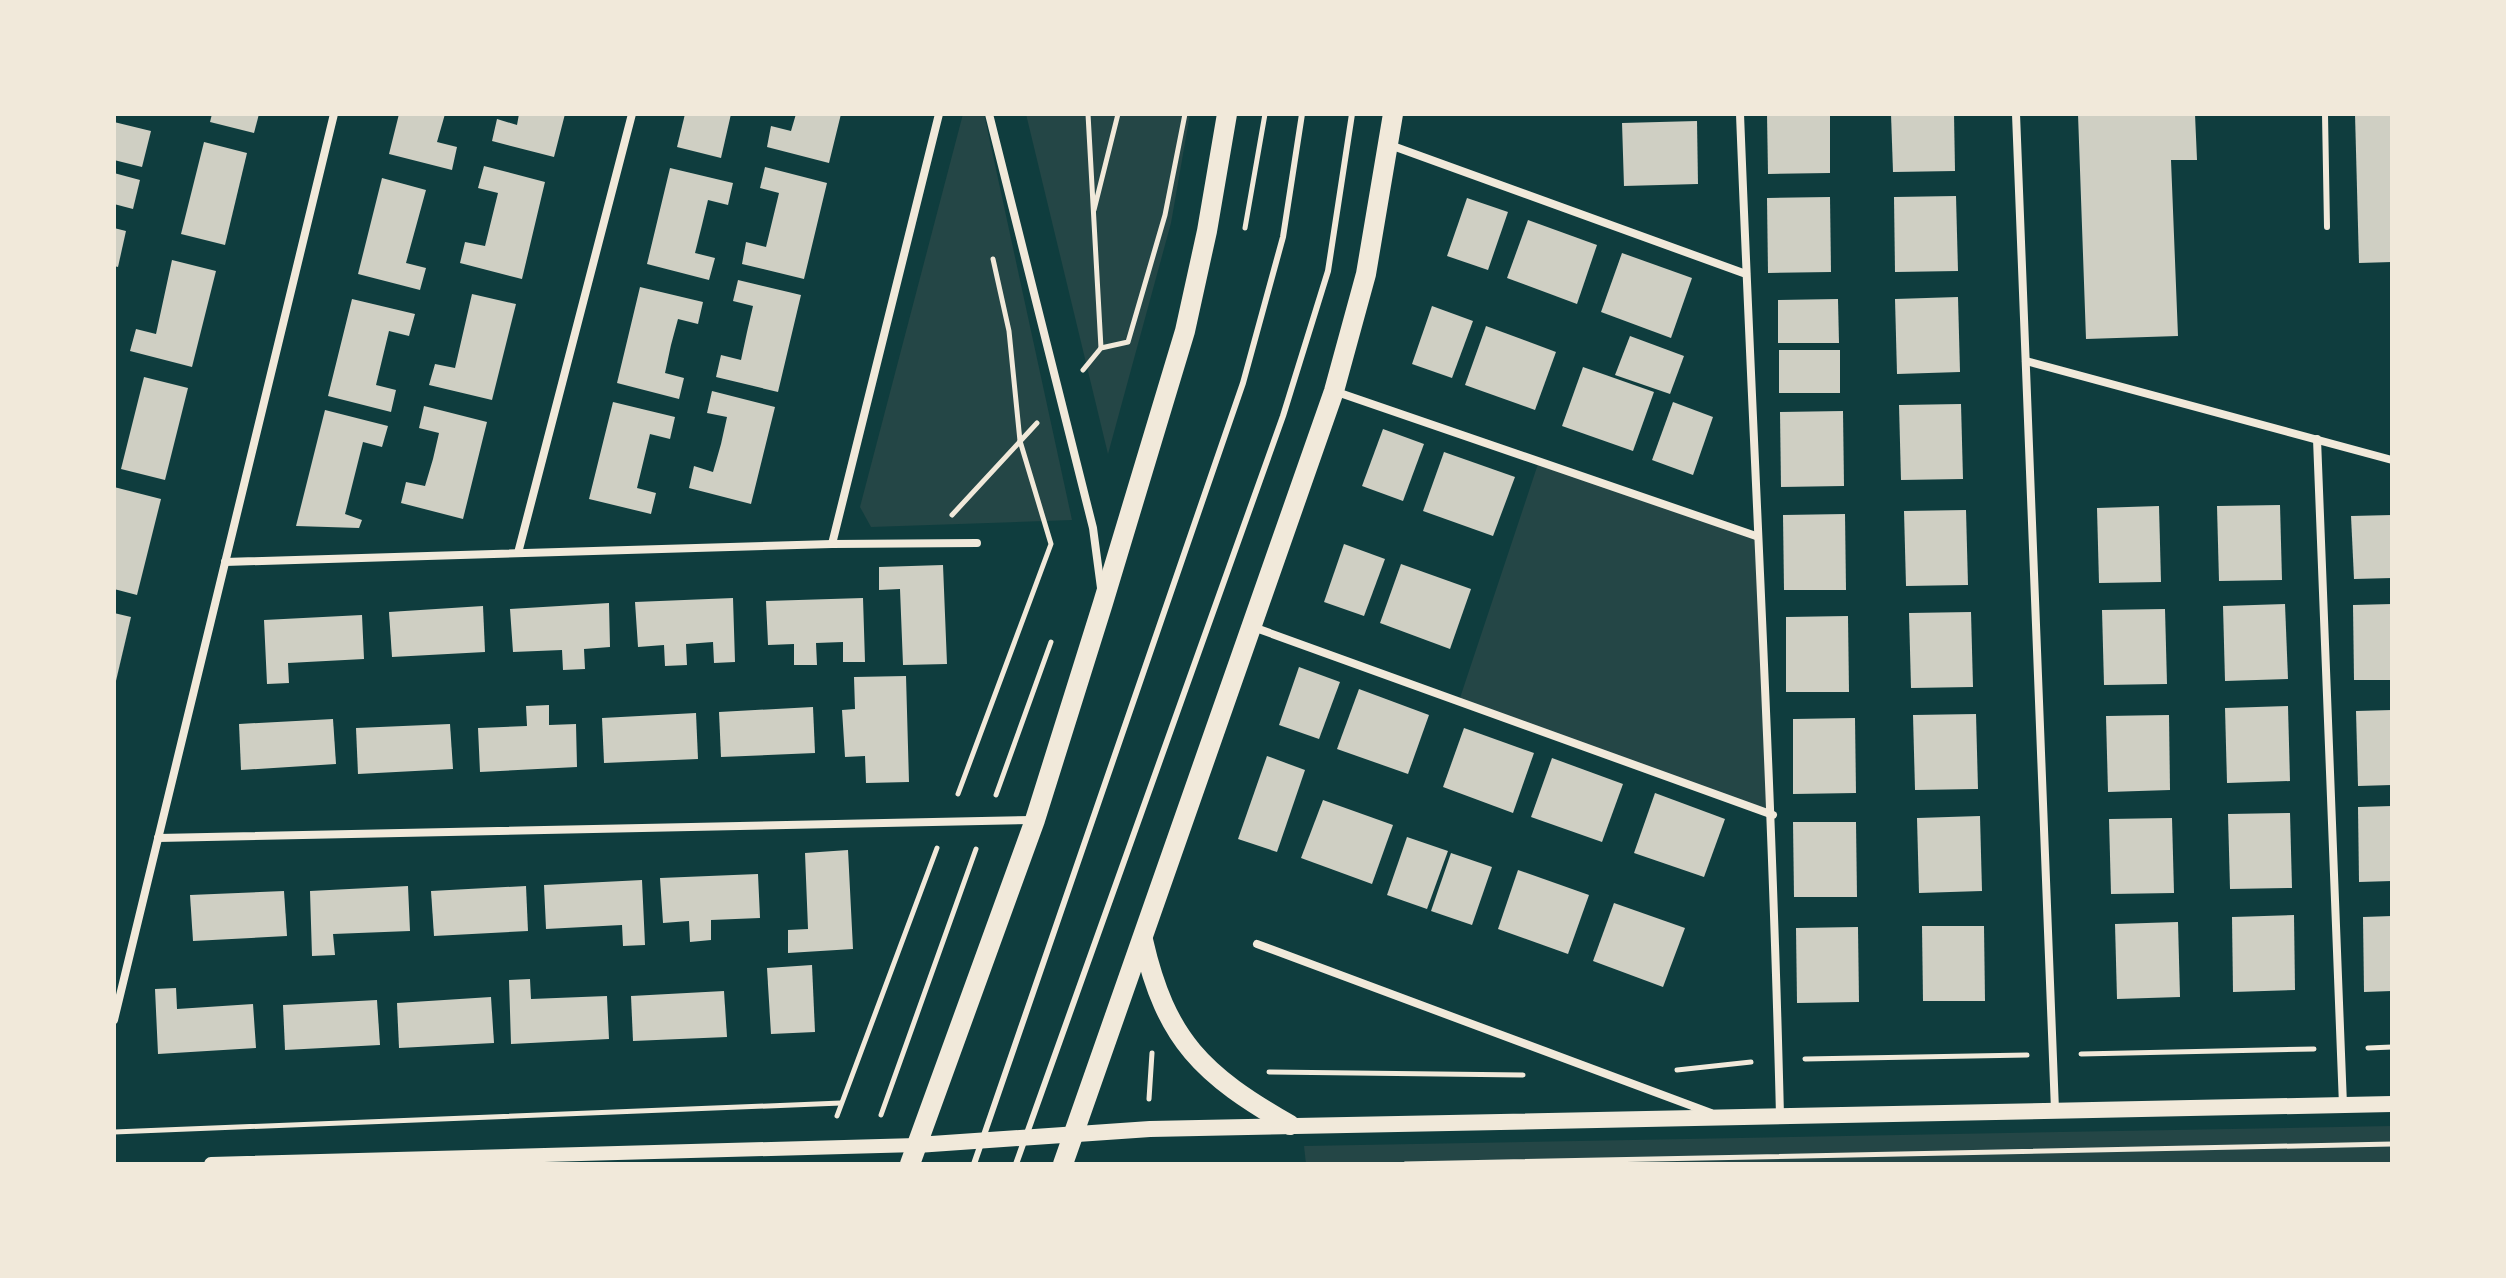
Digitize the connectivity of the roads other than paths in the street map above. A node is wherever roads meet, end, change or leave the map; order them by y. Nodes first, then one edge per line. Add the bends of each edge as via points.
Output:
1 (334, 114) edge
2 (632, 114) edge
3 (939, 114) edge
4 (989, 114) edge
5 (1227, 114) edge
6 (1302, 114) edge
7 (1352, 114) edge
8 (1393, 114) edge
9 (1740, 114) edge
10 (2016, 114) edge
11 (2325, 114) edge
12 (1390, 145) junction
13 (2327, 227) dead end
14 (1746, 274) junction
15 (2026, 361) junction
16 (1334, 391) junction
17 (2317, 439) junction
18 (2392, 460) edge
19 (1756, 536) junction
20 (977, 543) dead end
21 (832, 544) junction
22 (518, 553) junction
23 (225, 562) junction
24 (1103, 603) junction
25 (1253, 627) junction
26 (1773, 815) junction
27 (1035, 820) junction
28 (158, 838) junction
29 (1143, 940) junction
30 (1257, 944) dead end
31 (114, 1020) edge
32 (2392, 1104) edge
33 (2343, 1105) junction
34 (2055, 1111) junction
35 (1780, 1116) junction
36 (1723, 1118) junction
37 (1290, 1125) junction
38 (1074, 1133) junction
39 (1025, 1137) junction
40 (983, 1140) junction
41 (914, 1155) edge
42 (211, 1164) edge
43 (974, 1164) edge
44 (1016, 1164) edge
45 (1063, 1164) edge

1 - 23 street
2 - 22 street
3 - 21 street
4 - 24 street via 1093,528
5 - 24 main road via 1185,331
6 - 40 lane via 1266,311
7 - 39 lane via 1328,271 1283,416
8 - 12 main road
9 - 14 street
10 - 15 street
11 - 13 lane
12 - 14 street
12 - 16 main road via 1366,274
14 - 19 street
15 - 17 street
15 - 34 street
16 - 19 street
16 - 25 main road
17 - 18 street
17 - 33 street
19 - 26 street
20 - 21 street
21 - 22 street
22 - 23 street
23 - 28 street
24 - 27 main road
25 - 26 street
25 - 29 main road
26 - 35 street
27 - 28 street
27 - 41 main road
28 - 31 street
29 - 37 main road via 1161,1004 1192,1055 1224,1085
29 - 38 main road
30 - 36 street
32 - 33 main road
33 - 34 main road
34 - 35 main road
35 - 36 main road
36 - 37 main road
37 - 38 main road
38 - 39 main road
38 - 45 main road
39 - 40 main road
39 - 44 lane
40 - 41 main road
40 - 43 lane
41 - 42 street via 826,1147

